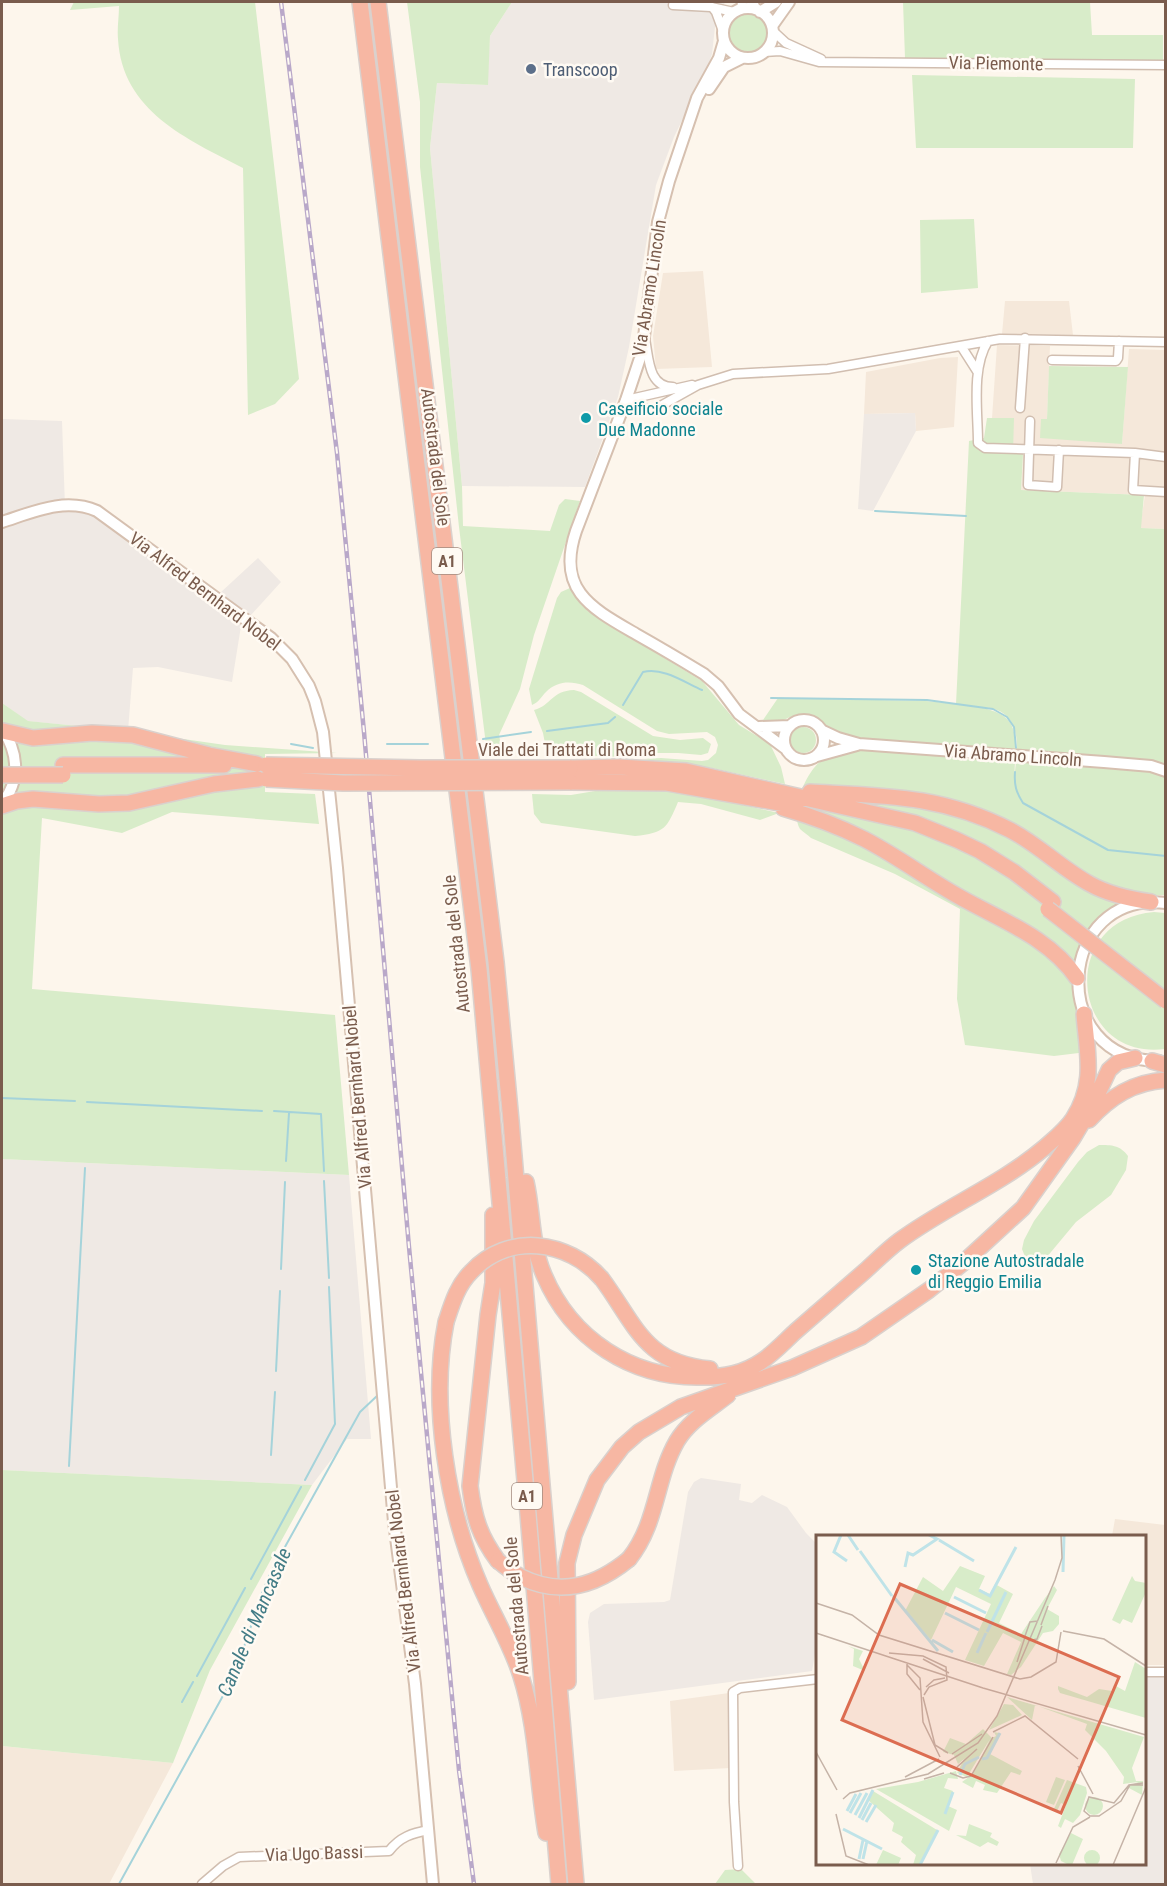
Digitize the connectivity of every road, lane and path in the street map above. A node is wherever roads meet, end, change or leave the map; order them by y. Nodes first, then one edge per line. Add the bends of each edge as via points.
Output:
1 (360, 2) edge
2 (378, 2) edge
3 (776, 2) edge
4 (789, 2) edge
5 (674, 4) dead end
6 (711, 7) junction
7 (739, 8) edge
8 (757, 8) edge
9 (772, 28) junction
10 (724, 36) junction
11 (764, 52) junction
12 (742, 58) junction
13 (827, 61) junction
14 (1166, 65) edge
15 (695, 109) junction
16 (644, 338) junction
17 (1025, 338) junction
18 (1119, 340) junction
19 (987, 341) junction
20 (1166, 342) edge
21 (961, 346) junction
22 (1052, 360) dead end
23 (978, 372) junction
24 (698, 385) junction
25 (679, 387) junction
26 (626, 400) junction
27 (1020, 408) dead end
28 (644, 409) junction
29 (622, 411) junction
30 (1030, 421) dead end
31 (1028, 449) junction
32 (1059, 450) junction
33 (1136, 453) junction
34 (1166, 457) edge
35 (1166, 492) edge
36 (2, 522) edge
37 (790, 726) junction
38 (759, 727) junction
39 (2, 730) edge
40 (821, 730) junction
41 (860, 744) junction
42 (786, 749) junction
43 (817, 756) junction
44 (2, 766) edge
45 (63, 770) junction
46 (1166, 771) edge
47 (262, 772) junction
48 (2, 775) edge
49 (570, 775) junction
50 (756, 786) junction
51 (763, 801) junction
52 (2, 805) edge
53 (1158, 903) edge
54 (1050, 905) junction
55 (1077, 978) junction
56 (1166, 990) edge
57 (1166, 1002) edge
58 (1084, 1014) junction
59 (1135, 1058) junction
60 (1161, 1062) edge
61 (1166, 1080) edge
62 (492, 1107) junction
63 (511, 1121) junction
64 (1073, 1138) junction
65 (763, 1361) junction
66 (736, 1389) junction
67 (1146, 1672) edge
68 (1166, 1672) edge
69 (816, 1679) edge
70 (569, 1799) junction
71 (429, 1830) junction
72 (738, 1866) dead end
73 (202, 1884) edge
74 (433, 1884) edge
75 (557, 1884) edge
76 (576, 1884) edge

1 - 62 highway, Autostrada del Sole / A1 via 461,818
2 - 63 highway, Autostrada del Sole / A1 via 489,904
3 - 8 street
4 - 9 street
5 - 6 street
6 - 7 street
6 - 10 street
7 - 8 street
7 - 10 street via 728,17
8 - 9 street
9 - 11 street via 770,45
9 - 13 street, Via Piemonte via 786,43
10 - 12 street via 729,50
10 - 15 street, Via Abramo Lincoln via 719,57
11 - 12 street
11 - 13 street, Via Piemonte via 780,51
12 - 15 street, Via Abramo Lincoln via 724,67
13 - 14 street, Via Piemonte
15 - 16 street, Via Abramo Lincoln via 658,222
16 - 25 street via 656,381
16 - 26 street, Via Abramo Lincoln
17 - 18 street
17 - 19 street
17 - 27 street
18 - 20 street
18 - 22 street via 1116,361
19 - 21 street
19 - 23 street
21 - 23 street
21 - 24 street via 828,369 733,374
23 - 31 street via 978,443 985,448
24 - 25 street
24 - 28 street via 655,409
25 - 26 street
26 - 28 street
26 - 29 street, Via Abramo Lincoln
28 - 29 street
29 - 38 street, Via Abramo Lincoln via 570,548 570,567 577,587 594,608 704,674 739,714
30 - 31 street
31 - 32 street
31 - 32 street via 1028,485 1057,487
32 - 33 street
33 - 34 street
33 - 35 street via 1133,490
36 - 71 street, Via Alfred Bernhard Nobel via 64,504 97,511 271,638 297,666 315,701 327,769 394,1522
37 - 38 street, Via Abramo Lincoln
37 - 40 street, Via Abramo Lincoln via 807,720
37 - 42 street via 784,736
38 - 42 street, Via Abramo Lincoln
39 - 47 highway via 33,738 92,733 133,735
39 - 52 street via 13,749 15,771
40 - 41 street, Via Abramo Lincoln
40 - 43 street via 824,744
41 - 43 street, Via Abramo Lincoln
41 - 46 street, Via Abramo Lincoln via 1151,766
42 - 43 street, Via Abramo Lincoln via 797,759
44 - 45 highway, Viale dei Trattati di Roma
45 - 47 highway, Viale dei Trattati di Roma
45 - 48 highway, Viale dei Trattati di Roma, bridge
47 - 49 highway, Viale dei Trattati di Roma, bridge via 420,768
47 - 52 highway via 129,803 33,799
49 - 50 highway, Viale dei Trattati di Roma via 619,767 678,770
49 - 51 highway, Viale dei Trattati di Roma via 694,786
50 - 53 highway via 895,796 945,805 1012,831 1089,884
50 - 54 highway, Viale dei Trattati di Roma via 937,831 1000,863
51 - 54 highway, Viale dei Trattati di Roma via 896,828 937,841
51 - 55 highway via 844,829 879,847 947,890 1041,941 1059,955
53 - 55 street via 1126,908 1099,926 1082,954
54 - 56 highway, Viale dei Trattati di Roma
54 - 57 highway, Viale dei Trattati di Roma, bridge
55 - 58 street
58 - 59 street via 1104,1042
58 - 65 highway via 1089,1079 1073,1119 1060,1134 1022,1167 897,1242
59 - 60 street
59 - 64 highway via 1118,1062 1109,1070
61 - 64 highway via 1136,1085 1118,1094
62 - 66 highway, bridge via 493,1284 470,1486 473,1514 498,1561 520,1577 542,1586 572,1587 603,1578 629,1559 644,1538 678,1441 694,1421
62 - 75 highway, Autostrada del Sole / A1
63 - 65 highway via 538,1259 557,1302 591,1340 633,1366 674,1376 731,1375
63 - 70 highway, Autostrada del Sole / A1
64 - 66 highway via 1023,1208 929,1290 861,1338
65 - 75 highway, bridge via 713,1370 670,1360 641,1337 602,1279 582,1260 552,1247 528,1245 488,1258 470,1272 456,1294 446,1322 441,1370 451,1494 472,1565 528,1701 542,1809
66 - 70 highway via 681,1407 639,1432 597,1480 582,1513 567,1563
67 - 68 street
69 - 72 street via 733,1692
70 - 76 highway, Autostrada del Sole / A1
71 - 73 street, Via Ugo Bassi via 405,1836 389,1851 239,1857
71 - 74 street, Via Alfred Bernhard Nobel

